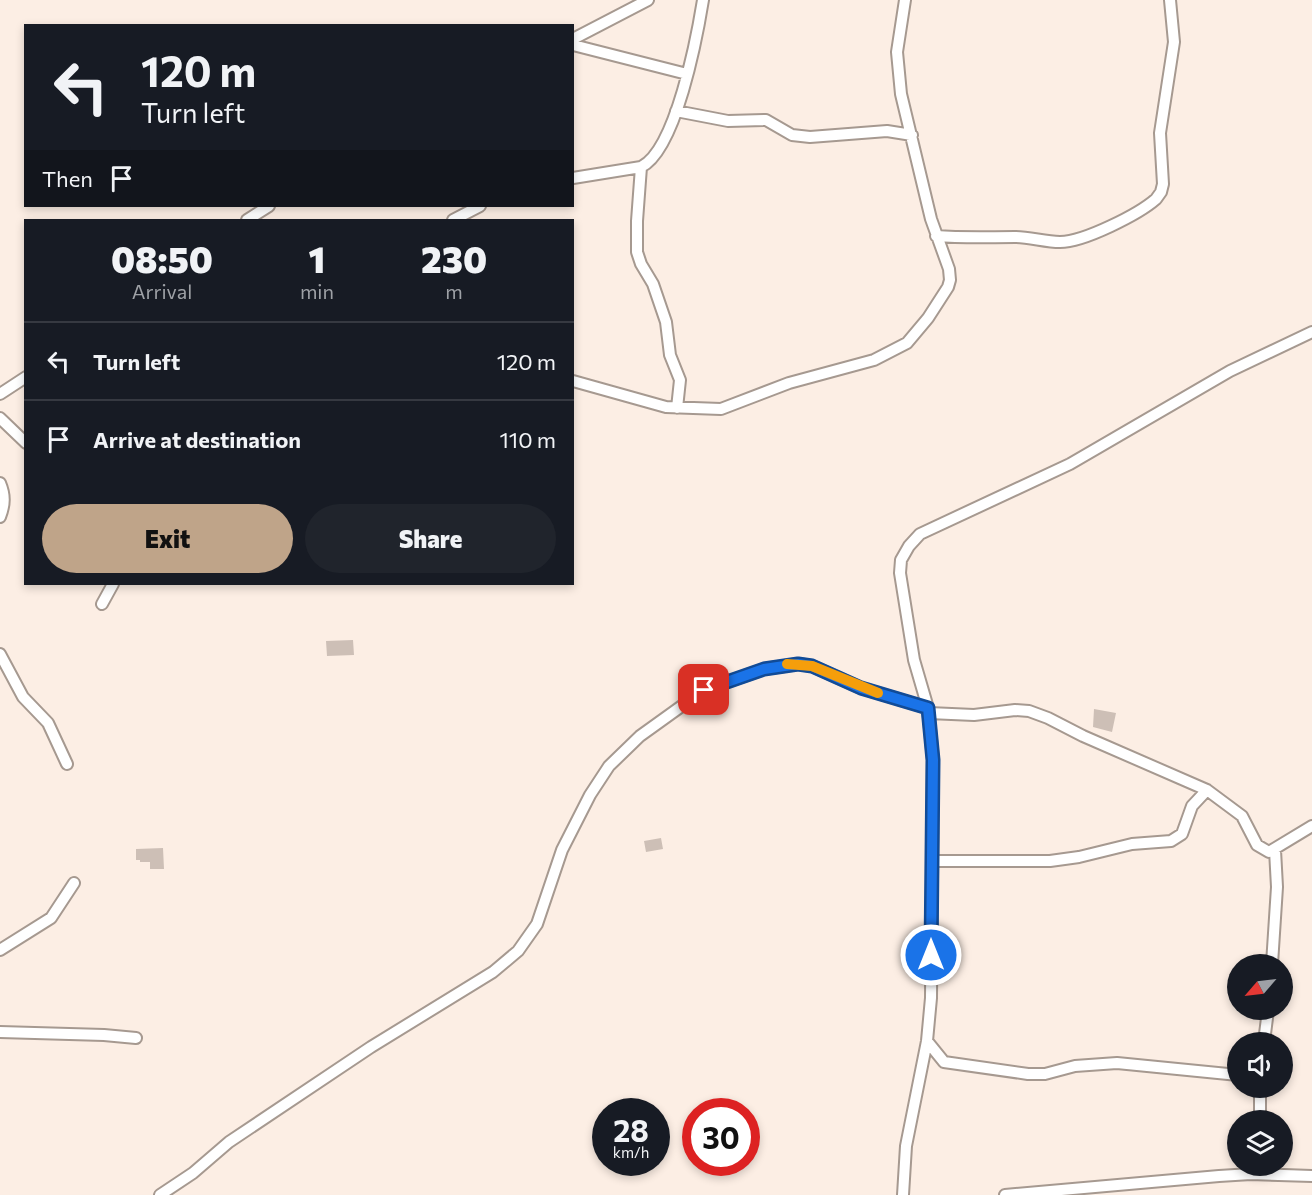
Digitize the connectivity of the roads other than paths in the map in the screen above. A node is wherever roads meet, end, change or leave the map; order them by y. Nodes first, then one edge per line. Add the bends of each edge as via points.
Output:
1 (648, 0) edge
2 (703, 0) edge
3 (906, 0) edge
4 (1170, 0) edge
5 (574, 38) edge
6 (574, 45) edge
7 (687, 74) junction
8 (676, 111) junction
9 (912, 135) junction
10 (641, 167) junction
11 (574, 178) edge
12 (267, 207) edge
13 (478, 207) edge
14 (249, 219) edge
15 (455, 219) edge
16 (936, 236) junction
17 (1312, 332) edge
18 (24, 379) edge
19 (574, 381) edge
20 (0, 394) edge
21 (677, 408) junction
22 (0, 418) edge
23 (24, 441) edge
24 (0, 483) edge
25 (0, 517) edge
26 (112, 585) edge
27 (102, 604) dead end
28 (0, 654) edge
29 (929, 710) junction
30 (67, 764) dead end
31 (1207, 790) junction
32 (1312, 826) edge
33 (1275, 850) junction
34 (932, 861) junction
35 (74, 883) dead end
36 (0, 950) edge
37 (1273, 954) edge
38 (0, 1032) edge
39 (136, 1038) dead end
40 (927, 1041) junction
41 (1227, 1074) edge
42 (1227, 1173) edge
43 (1293, 1174) edge
44 (1312, 1176) edge
45 (160, 1195) edge
46 (903, 1195) edge
47 (1005, 1195) edge

1 - 5 street
2 - 7 street
3 - 9 street via 897,52 901,94
4 - 16 street via 1174,42 1160,133 1163,184 1156,199 1098,232 1072,241
6 - 7 street
7 - 8 street
8 - 9 street via 728,121 765,120 792,135 810,137 887,131
8 - 10 street via 668,134
9 - 16 street
10 - 11 street
10 - 21 street via 637,252 666,322 670,355 680,380
12 - 14 street
13 - 15 street
16 - 21 street via 949,269 948,287 907,343 874,360 789,383 721,409
17 - 29 street via 1230,371 1070,464 921,534 901,560 900,573 914,660
18 - 20 street
19 - 21 street
22 - 23 street
24 - 25 street via 4,493
26 - 27 street
28 - 30 street via 26,702 48,723
29 - 31 street via 950,715 1029,711
29 - 34 street via 933,760
29 - 45 street via 798,664 764,669 704,690 640,736 609,766 562,850 537,924 518,951 494,972 371,1047 229,1142
31 - 33 street via 1242,816 1257,844 1269,852
31 - 34 street via 1192,806 1182,834 1171,841 1132,844 1050,861
32 - 33 street
33 - 37 street
34 - 40 street
35 - 36 street via 51,918
38 - 39 street
40 - 41 street via 944,1062 1028,1074 1117,1063
40 - 46 street via 906,1146
42 - 47 street
43 - 44 street

